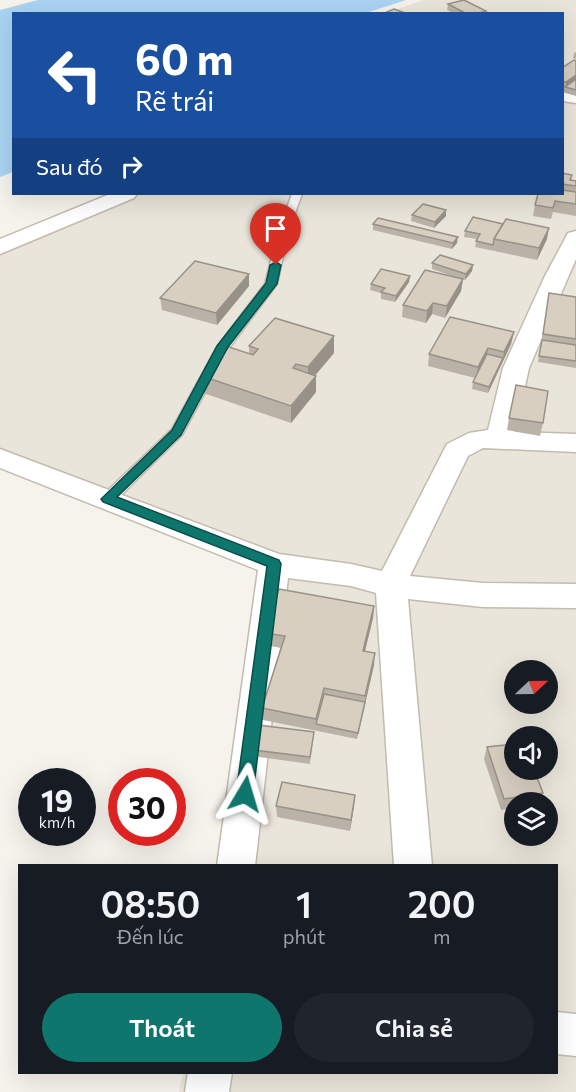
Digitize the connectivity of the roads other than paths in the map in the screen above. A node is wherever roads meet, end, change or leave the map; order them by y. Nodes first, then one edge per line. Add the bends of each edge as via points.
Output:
1 (124, 195) edge
2 (297, 195) edge
3 (576, 238) edge
4 (0, 247) edge
5 (499, 440) junction
6 (576, 443) edge
7 (0, 458) edge
8 (108, 499) junction
9 (274, 564) junction
10 (391, 585) junction
11 (576, 596) edge
12 (236, 864) edge
13 (413, 864) edge
14 (558, 1033) edge
15 (576, 1035) edge
16 (210, 1074) edge
17 (207, 1092) edge

1 - 4 street
2 - 8 lane via 271,284 223,346 177,432
3 - 5 street via 516,368
5 - 6 street
5 - 10 street via 479,439 457,450
7 - 8 street
8 - 9 street
9 - 10 street via 351,574
9 - 12 street
10 - 11 street via 442,594
10 - 13 street
14 - 15 street
16 - 17 street

